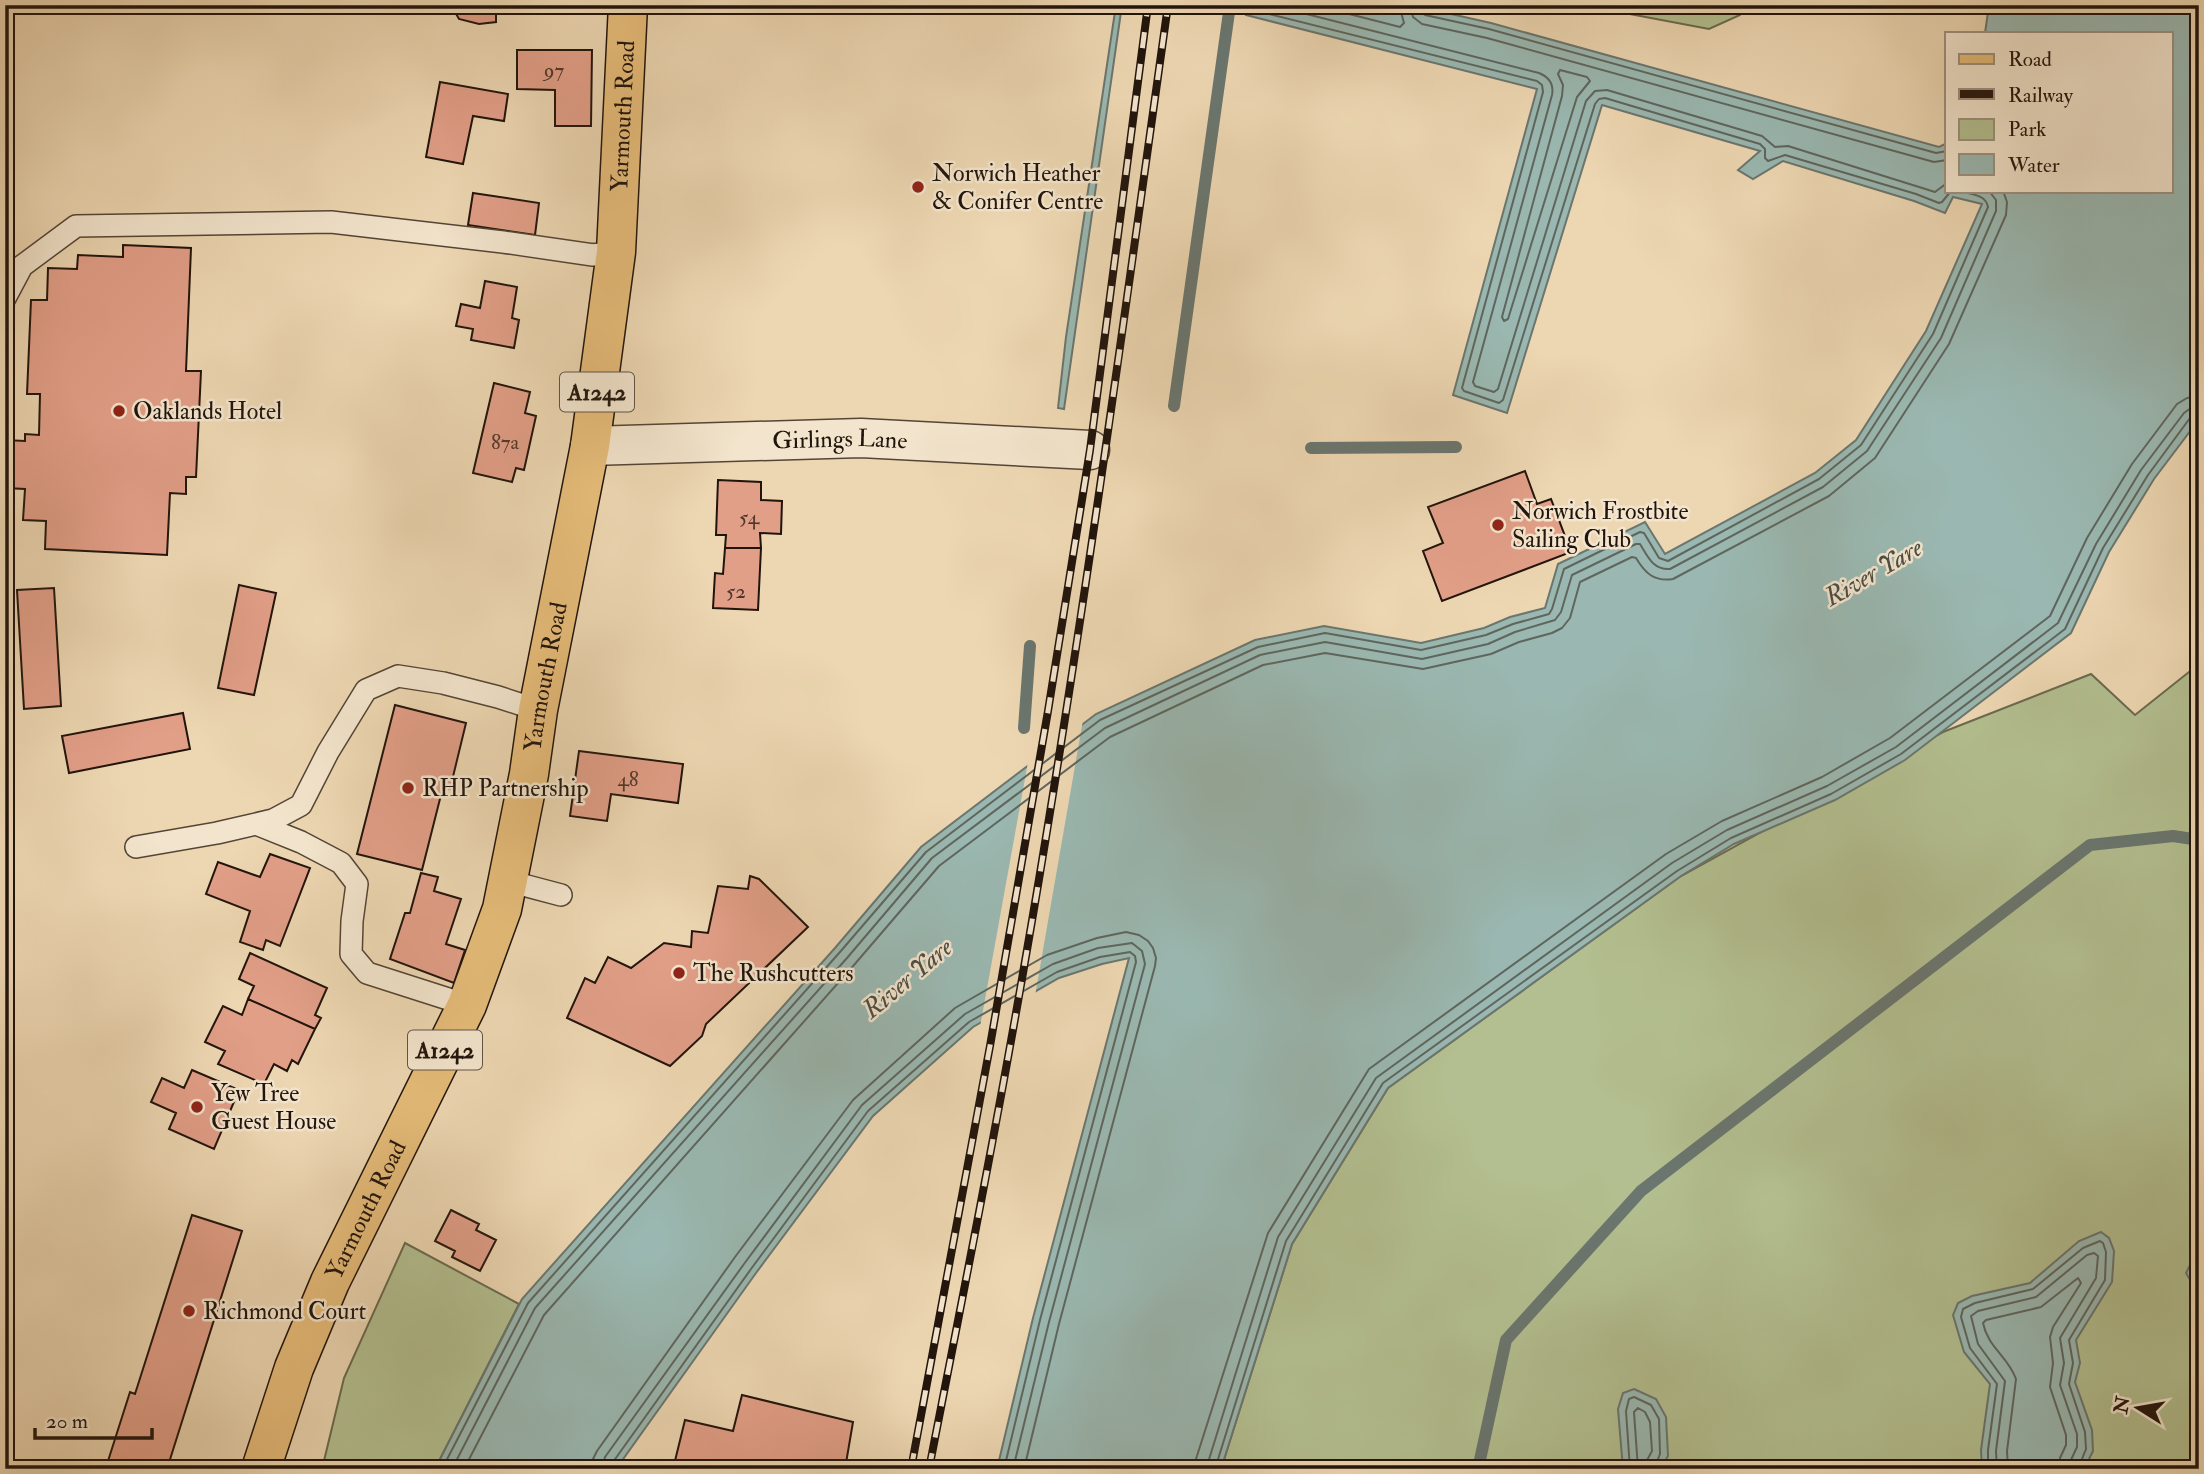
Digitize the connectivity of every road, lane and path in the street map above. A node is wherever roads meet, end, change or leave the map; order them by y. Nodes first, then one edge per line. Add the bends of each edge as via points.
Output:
1 (628, 5) edge
2 (616, 252) junction
3 (5, 298) edge
4 (590, 446) junction
5 (1090, 450) dead end
6 (538, 710) junction
7 (256, 824) junction
8 (136, 847) dead end
9 (508, 881) junction
10 (561, 895) dead end
11 (467, 1005) junction
12 (261, 1469) edge

1 - 2 main road, Yarmouth Road / A1242
2 - 3 lane via 593,255 331,222 76,226 22,266
2 - 4 main road, Yarmouth Road / A1242
4 - 5 street, Girlings Lane via 861,438
4 - 6 main road, Yarmouth Road / A1242
6 - 7 lane via 443,683 398,676 366,690 301,805
6 - 9 main road, Yarmouth Road / A1242
7 - 8 lane
7 - 11 lane via 341,863 358,884 351,954 368,973
9 - 10 lane
9 - 11 main road, Yarmouth Road / A1242
11 - 12 main road, Yarmouth Road / A1242 via 330,1282 294,1368

